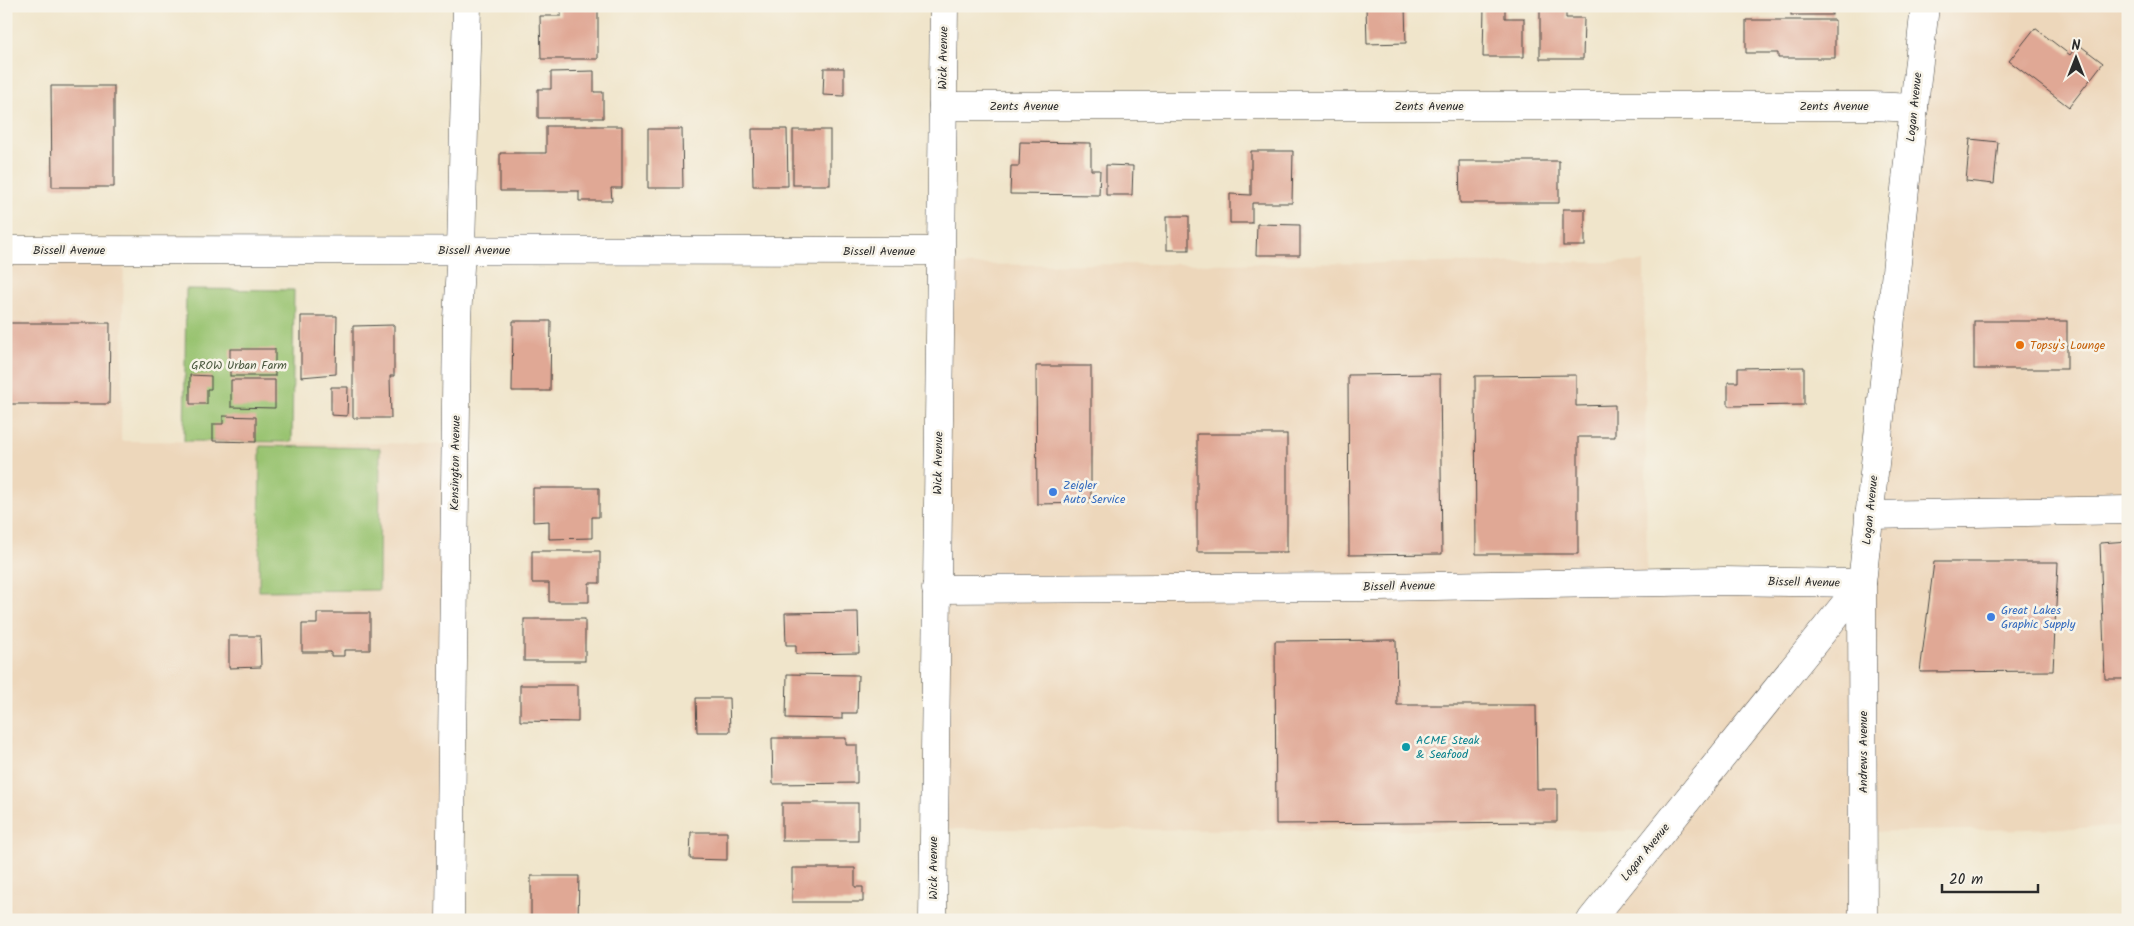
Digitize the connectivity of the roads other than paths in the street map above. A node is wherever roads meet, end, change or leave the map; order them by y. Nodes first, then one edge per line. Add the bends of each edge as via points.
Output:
1 (466, 6) edge
2 (944, 6) edge
3 (1925, 6) edge
4 (942, 106) junction
5 (1914, 108) junction
6 (6, 250) edge
7 (461, 250) junction
8 (941, 251) junction
9 (2128, 510) edge
10 (1869, 515) junction
11 (1862, 583) junction
12 (936, 589) junction
13 (450, 920) edge
14 (933, 920) edge
15 (1591, 920) edge
16 (1863, 920) edge

1 - 7 street, Kensington Avenue
2 - 4 street, Wick Avenue
3 - 5 street, Logan Avenue
4 - 5 street, Zents Avenue
4 - 8 street, Wick Avenue
5 - 10 street, Logan Avenue
6 - 7 street, Bissell Avenue
7 - 8 street, Bissell Avenue
7 - 13 street, Kensington Avenue via 457,318
8 - 12 street, Wick Avenue
9 - 10 street
10 - 11 street, Logan Avenue
11 - 12 street, Bissell Avenue via 1723,581
11 - 15 street, Logan Avenue
11 - 16 street, Andrews Avenue
12 - 14 street, Wick Avenue

